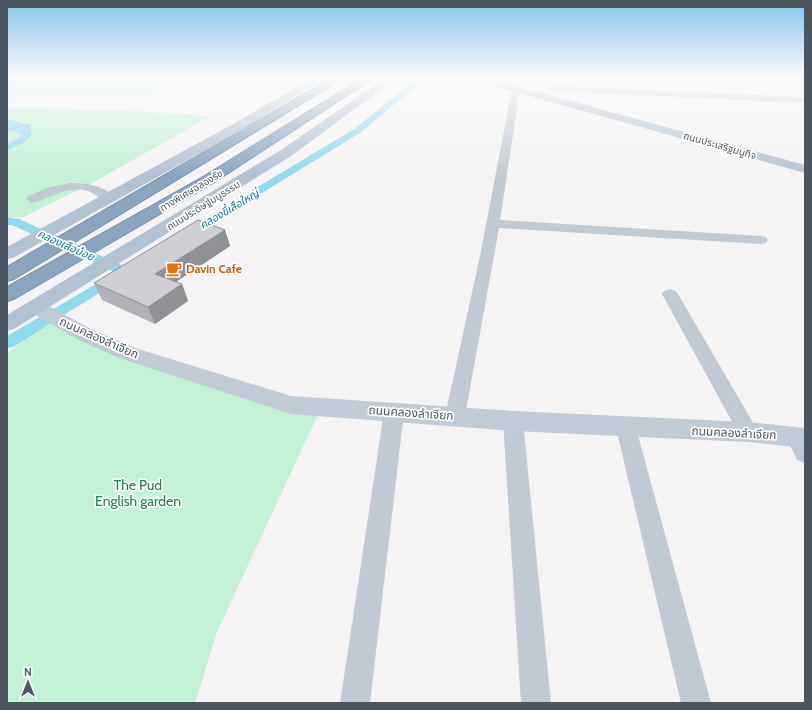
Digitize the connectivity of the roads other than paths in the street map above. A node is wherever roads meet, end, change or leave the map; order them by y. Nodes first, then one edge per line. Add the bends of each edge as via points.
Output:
1 (251, 110) edge
2 (265, 110) edge
3 (284, 110) edge
4 (318, 110) edge
5 (347, 110) edge
6 (363, 110) edge
7 (510, 110) edge
8 (606, 110) edge
9 (632, 110) edge
10 (805, 158) edge
11 (166, 165) junction
12 (805, 169) edge
13 (220, 194) junction
14 (108, 197) junction
15 (32, 198) dead end
16 (493, 224) junction
17 (760, 240) dead end
18 (7, 254) edge
19 (7, 275) edge
20 (670, 294) dead end
21 (7, 295) edge
22 (45, 314) junction
23 (7, 324) edge
24 (394, 412) junction
25 (455, 416) junction
26 (513, 422) junction
27 (626, 428) junction
28 (748, 432) junction
29 (802, 443) edge
30 (355, 703) edge
31 (536, 703) edge
32 (696, 703) edge

1 - 11 main road
2 - 11 main road
3 - 19 highway, ทางพิเศษฉลองรัช
4 - 21 highway, ทางพิเศษฉลองรัช via 208,180
5 - 13 main road, ถนนประดิษฐ์มนูธรรม via 286,153
6 - 13 main road via 294,155
7 - 16 street
8 - 12 main road, ถนนประเสริฐมนูกิจ
9 - 10 main road, ถนนประเสริฐมนูกิจ
11 - 14 main road
13 - 22 main road, ถนนประดิษฐ์มนูธรรม via 108,264
14 - 15 street via 91,188 77,185 57,188
14 - 18 main road
16 - 17 street
16 - 25 street
20 - 28 street
22 - 23 main road, ถนนประดิษฐ์มนูธรรม
22 - 24 street, ถนนคลองลำเจียก via 127,352 276,401 321,408
24 - 25 street, ถนนคลองลำเจียก
24 - 30 street
25 - 26 street, ถนนคลองลำเจียก
26 - 27 street, ถนนคลองลำเจียก
26 - 31 street
27 - 28 street, ถนนคลองลำเจียก
27 - 32 street
28 - 29 street, ถนนคลองลำเจียก

